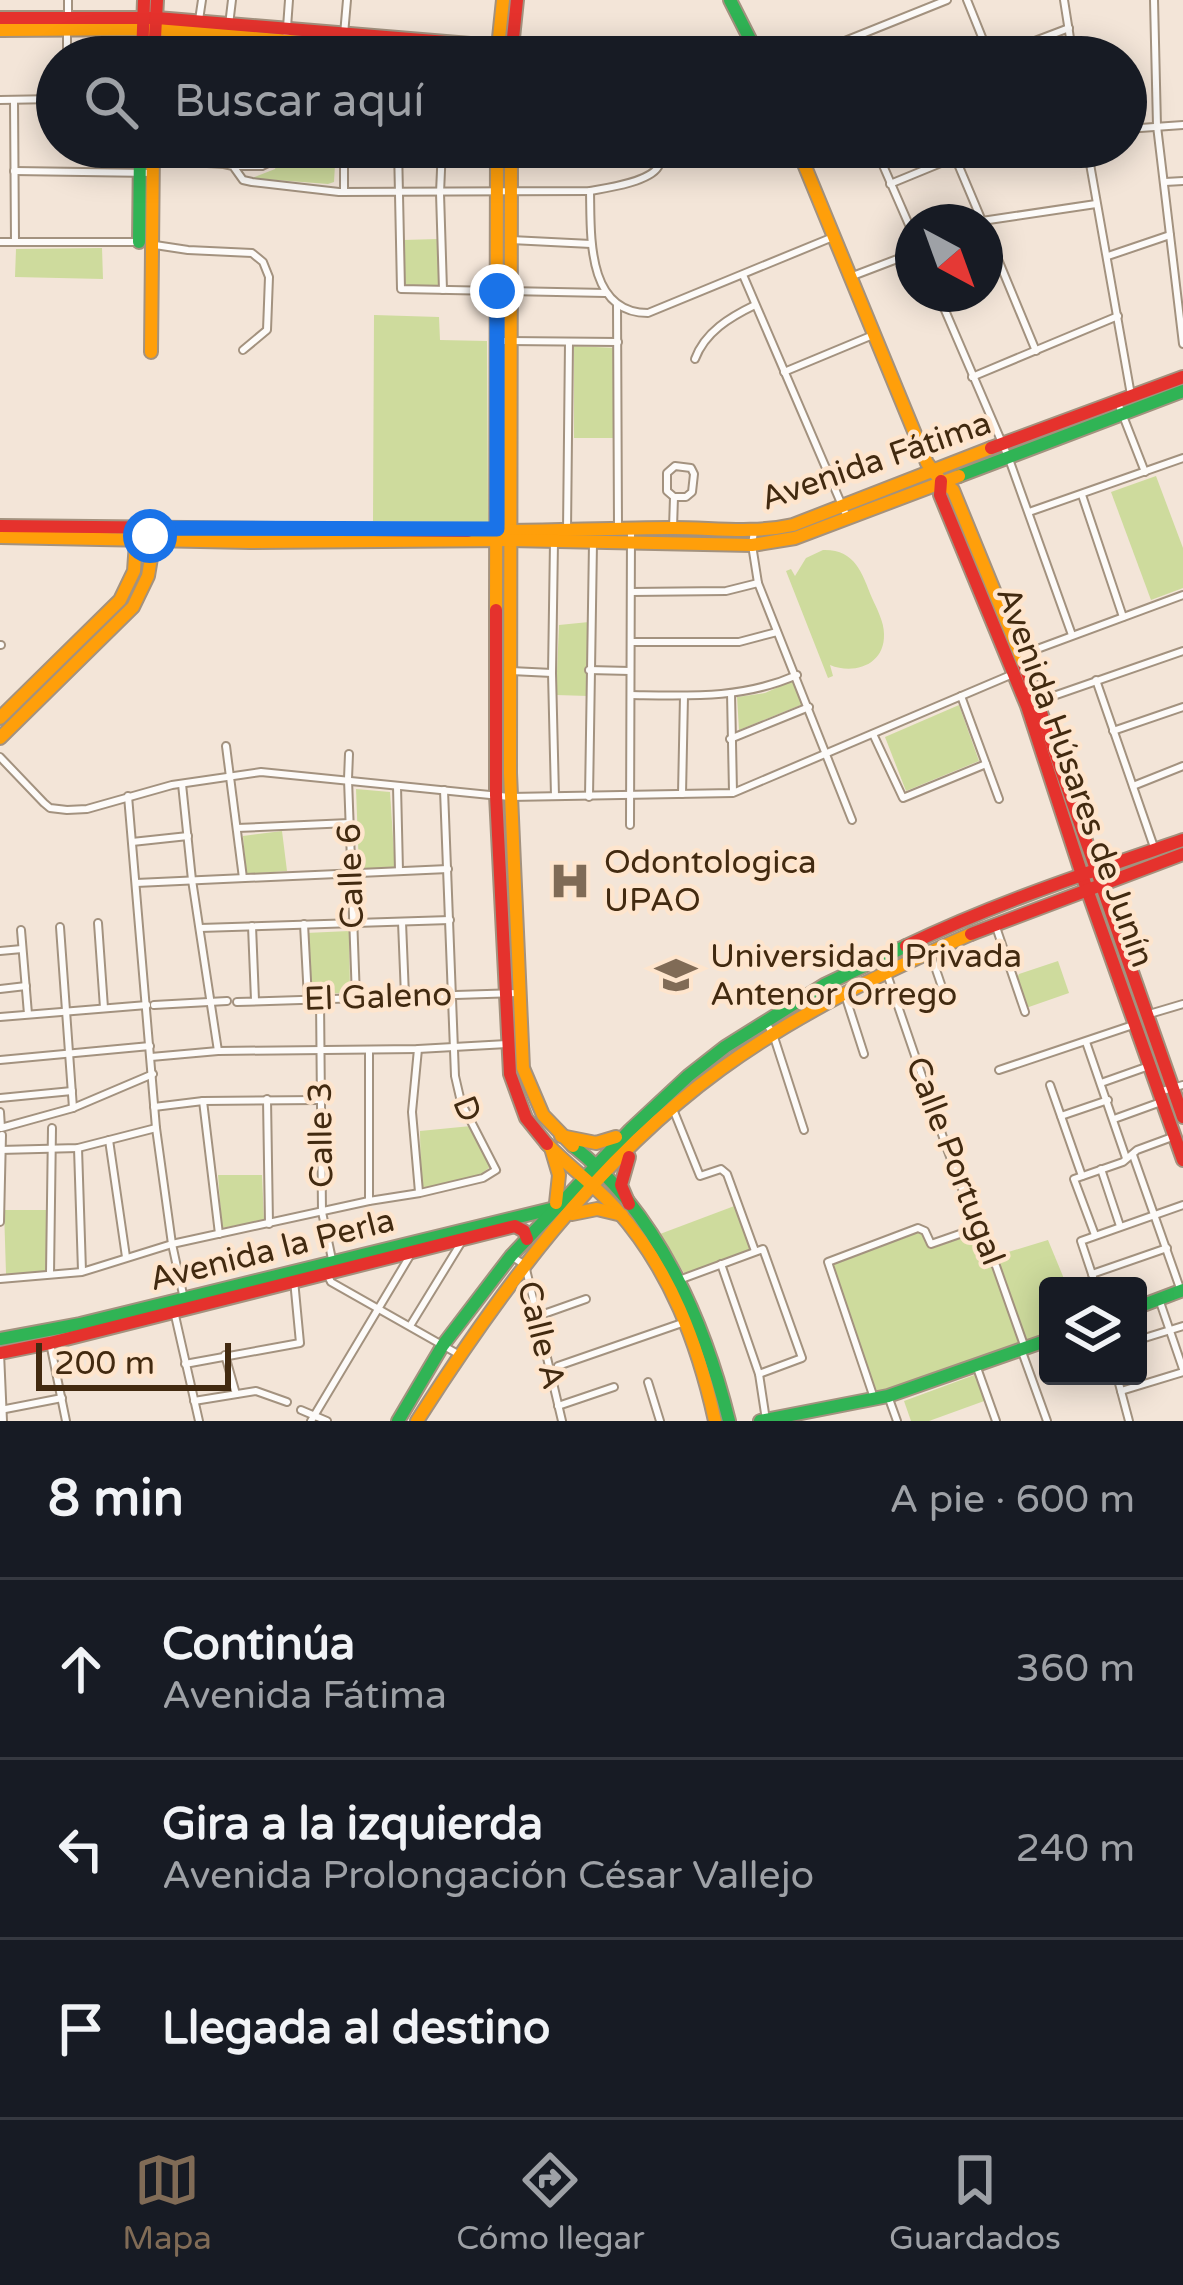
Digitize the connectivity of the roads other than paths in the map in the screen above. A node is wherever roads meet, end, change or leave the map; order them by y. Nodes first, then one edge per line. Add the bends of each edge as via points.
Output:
1 (68, 0) edge
2 (144, 0) edge
3 (157, 0) edge
4 (202, 0) edge
5 (232, 0) edge
6 (289, 0) edge
7 (347, 0) edge
8 (503, 0) edge
9 (517, 0) edge
10 (730, 0) edge
11 (947, 0) edge
12 (967, 0) edge
13 (1064, 0) edge
14 (1154, 0) edge
15 (0, 18) edge
16 (199, 22) junction
17 (67, 24) junction
18 (150, 24) junction
19 (229, 25) junction
20 (1069, 28) junction
21 (0, 30) edge
22 (67, 36) edge
23 (147, 36) edge
24 (151, 36) edge
25 (286, 36) junction
26 (344, 36) edge
27 (504, 36) edge
28 (509, 36) edge
29 (748, 36) edge
30 (860, 36) edge
31 (983, 36) edge
32 (1048, 36) edge
33 (1070, 36) edge
34 (36, 99) edge
35 (0, 100) edge
36 (14, 100) junction
37 (1183, 125) edge
38 (1156, 126) junction
39 (1147, 127) edge
40 (50, 168) edge
41 (146, 168) edge
42 (234, 168) edge
43 (344, 168) edge
44 (398, 168) edge
45 (441, 168) edge
46 (499, 168) edge
47 (507, 168) edge
48 (656, 168) edge
49 (804, 168) edge
50 (884, 168) edge
51 (931, 168) edge
52 (960, 168) edge
53 (1090, 168) edge
54 (14, 171) junction
55 (1183, 181) edge
56 (1165, 182) junction
57 (890, 184) junction
58 (503, 190) junction
59 (590, 191) junction
60 (344, 192) junction
61 (399, 193) junction
62 (440, 193) junction
63 (899, 204) edge
64 (975, 204) edge
65 (1096, 204) junction
66 (1003, 220) edge
67 (1170, 235) junction
68 (832, 237) junction
69 (504, 240) junction
70 (0, 242) edge
71 (15, 242) junction
72 (145, 243) junction
73 (591, 244) junction
74 (1108, 256) junction
75 (895, 260) edge
76 (1003, 272) edge
77 (743, 275) junction
78 (850, 277) junction
79 (1178, 280) edge
80 (443, 290) junction
81 (504, 291) junction
82 (606, 293) junction
83 (617, 304) junction
84 (755, 305) junction
85 (945, 312) edge
86 (1118, 316) junction
87 (873, 335) junction
88 (504, 341) junction
89 (569, 342) junction
90 (618, 342) junction
91 (1183, 344) edge
92 (243, 350) dead end
93 (1036, 351) junction
94 (151, 352) dead end
95 (695, 359) dead end
96 (784, 372) junction
97 (972, 377) junction
98 (1183, 377) edge
99 (1183, 391) edge
100 (1124, 405) junction
101 (1005, 452) junction
102 (1181, 458) edge
103 (1183, 470) edge
104 (1144, 472) junction
105 (937, 475) junction
106 (1082, 495) junction
107 (674, 497) junction
108 (845, 512) junction
109 (1029, 512) junction
110 (0, 526) edge
111 (673, 528) junction
112 (70, 532) junction
113 (566, 532) junction
114 (144, 534) junction
115 (504, 535) junction
116 (0, 537) edge
117 (624, 537) junction
118 (753, 538) junction
119 (554, 542) junction
120 (593, 543) junction
121 (504, 579) junction
122 (758, 583) junction
123 (631, 592) junction
124 (1183, 595) edge
125 (998, 596) junction
126 (983, 602) junction
127 (1124, 618) junction
128 (106, 626) junction
129 (777, 632) junction
130 (1072, 635) junction
131 (632, 642) junction
132 (1183, 651) edge
133 (1022, 655) junction
134 (590, 670) junction
135 (511, 671) junction
136 (631, 671) junction
137 (552, 673) junction
138 (1013, 674) junction
139 (796, 675) junction
140 (1096, 680) junction
141 (731, 693) junction
142 (631, 694) junction
143 (684, 696) junction
144 (961, 696) junction
145 (1032, 704) junction
146 (809, 707) junction
147 (1183, 707) edge
148 (0, 718) edge
149 (504, 728) junction
150 (1113, 731) junction
151 (872, 734) junction
152 (0, 738) edge
153 (730, 739) junction
154 (226, 746) dead end
155 (496, 748) junction
156 (826, 753) junction
157 (350, 754) dead end
158 (0, 757) edge
159 (986, 764) junction
160 (1183, 766) edge
161 (510, 773) junction
162 (229, 777) junction
163 (347, 779) junction
164 (182, 784) junction
165 (397, 786) junction
166 (1133, 786) junction
167 (444, 790) junction
168 (733, 793) junction
169 (682, 794) junction
170 (128, 796) junction
171 (503, 796) junction
172 (555, 796) junction
173 (630, 796) junction
174 (589, 797) junction
175 (999, 799) dead end
176 (852, 820) dead end
177 (349, 823) junction
178 (630, 825) dead end
179 (237, 829) junction
180 (188, 836) junction
181 (1183, 840) edge
182 (132, 842) junction
183 (1155, 850) junction
184 (1183, 854) edge
185 (448, 869) junction
186 (399, 872) junction
187 (351, 874) junction
188 (243, 878) junction
189 (1091, 879) junction
190 (192, 880) junction
191 (136, 883) junction
192 (992, 916) junction
193 (450, 920) junction
194 (402, 922) junction
195 (98, 923) dead end
196 (353, 923) junction
197 (304, 924) junction
198 (252, 926) junction
199 (60, 927) dead end
200 (200, 928) junction
201 (21, 930) dead end
202 (22, 949) junction
203 (0, 951) edge
204 (930, 952) junction
205 (887, 974) junction
206 (26, 986) junction
207 (0, 989) edge
208 (512, 993) junction
209 (452, 995) junction
210 (845, 995) junction
211 (405, 996) junction
212 (356, 998) junction
213 (308, 999) junction
214 (320, 999) junction
215 (946, 999) dead end
216 (227, 1001) dead end
217 (256, 1001) junction
218 (237, 1002) dead end
219 (211, 1003) junction
220 (1183, 1004) edge
221 (150, 1005) junction
222 (104, 1008) junction
223 (68, 1011) junction
224 (1025, 1012) dead end
225 (28, 1014) junction
226 (0, 1017) edge
227 (1141, 1019) junction
228 (765, 1021) junction
229 (773, 1034) junction
230 (1086, 1042) junction
231 (508, 1043) junction
232 (149, 1046) junction
233 (452, 1046) junction
234 (418, 1048) junction
235 (321, 1050) junction
236 (369, 1050) junction
237 (218, 1051) junction
238 (71, 1054) junction
239 (864, 1054) dead end
240 (150, 1057) junction
241 (0, 1060) edge
242 (1149, 1066) junction
243 (999, 1070) dead end
244 (153, 1074) junction
245 (1101, 1083) junction
246 (1050, 1084) dead end
247 (72, 1091) junction
248 (1169, 1091) edge
249 (664, 1097) junction
250 (0, 1098) edge
251 (266, 1100) junction
252 (320, 1100) junction
253 (1108, 1100) junction
254 (203, 1101) junction
255 (154, 1107) junction
256 (73, 1108) junction
257 (674, 1109) junction
258 (0, 1112) edge
259 (1061, 1116) junction
260 (1183, 1117) edge
261 (1114, 1119) junction
262 (52, 1128) dead end
263 (156, 1128) junction
264 (805, 1130) dead end
265 (2, 1135) edge
266 (561, 1136) junction
267 (633, 1136) junction
268 (1175, 1136) junction
269 (109, 1140) junction
270 (79, 1148) junction
271 (551, 1148) junction
272 (1, 1150) edge
273 (52, 1150) junction
274 (1130, 1156) junction
275 (1183, 1160) edge
276 (595, 1164) junction
277 (1101, 1169) junction
278 (606, 1175) junction
279 (1078, 1177) junction
280 (589, 1181) junction
281 (419, 1192) junction
282 (368, 1201) junction
283 (1183, 1204) edge
284 (555, 1208) junction
285 (626, 1209) junction
286 (322, 1212) junction
287 (1155, 1214) junction
288 (569, 1215) junction
289 (0, 1222) edge
290 (269, 1224) junction
291 (1120, 1226) junction
292 (977, 1228) junction
293 (220, 1234) junction
294 (1095, 1235) junction
295 (464, 1238) junction
296 (527, 1239) junction
297 (172, 1244) junction
298 (417, 1245) junction
299 (1167, 1248) junction
300 (759, 1250) junction
301 (511, 1256) junction
302 (126, 1257) junction
303 (721, 1264) junction
304 (525, 1265) junction
305 (331, 1268) junction
306 (82, 1272) junction
307 (1091, 1274) junction
308 (50, 1276) junction
309 (1092, 1277) edge
310 (0, 1280) edge
311 (294, 1280) junction
312 (673, 1282) junction
313 (1182, 1290) edge
314 (1159, 1299) junction
315 (586, 1300) dead end
316 (1147, 1304) edge
317 (181, 1306) junction
318 (377, 1307) junction
319 (538, 1316) junction
320 (686, 1322) junction
321 (410, 1326) junction
322 (1183, 1326) edge
323 (1170, 1330) junction
324 (1147, 1337) edge
325 (0, 1339) edge
326 (50, 1343) junction
327 (1039, 1343) edge
328 (443, 1345) junction
329 (1023, 1348) junction
330 (0, 1353) edge
331 (458, 1354) junction
332 (225, 1355) junction
333 (185, 1364) junction
334 (558, 1366) dead end
335 (976, 1366) junction
336 (1183, 1370) edge
337 (758, 1374) junction
338 (648, 1382) dead end
339 (1119, 1385) edge
340 (614, 1387) dead end
341 (1121, 1391) junction
342 (236, 1394) junction
343 (881, 1397) junction
344 (62, 1398) junction
345 (194, 1402) junction
346 (287, 1402) dead end
347 (559, 1406) junction
348 (2, 1410) edge
349 (301, 1410) dead end
350 (839, 1414) edge
351 (313, 1418) edge
352 (794, 1418) edge
353 (763, 1420) edge
354 (3, 1421) edge
355 (67, 1421) edge
356 (199, 1421) edge
357 (327, 1421) edge
358 (398, 1421) edge
359 (417, 1421) edge
360 (562, 1421) edge
361 (660, 1421) edge
362 (715, 1421) edge
363 (729, 1421) edge
364 (897, 1421) edge
365 (996, 1421) edge
366 (1047, 1421) edge
367 (1129, 1421) edge

1 - 17 street
2 - 18 main road
3 - 18 main road
4 - 16 street
5 - 19 street
6 - 25 street
7 - 26 street
8 - 27 main road
9 - 28 main road
10 - 29 main road
11 - 30 street
12 - 31 street
13 - 20 street
14 - 38 street
15 - 17 main road
16 - 18 main road
16 - 19 main road
17 - 18 main road
17 - 21 main road
17 - 22 street
18 - 23 main road
18 - 24 main road
18 - 25 main road
19 - 25 main road
20 - 32 street
20 - 33 street
34 - 36 street
35 - 36 street
36 - 54 street
37 - 38 street
38 - 39 street
38 - 56 street
40 - 54 street
41 - 72 main road
42 - 60 street via 252,182
43 - 60 street
44 - 61 street
45 - 62 street
46 - 58 main road
47 - 58 main road
48 - 59 street
49 - 68 main road
50 - 57 street
51 - 57 street
52 - 64 street
53 - 65 street
54 - 71 street
55 - 56 street
56 - 67 street
57 - 63 street
58 - 59 street
58 - 62 street
58 - 69 main road
59 - 73 street
60 - 61 street
61 - 62 street
61 - 80 street via 401,289
62 - 80 street
65 - 66 street
65 - 74 street
67 - 74 street
67 - 79 street
68 - 77 street
68 - 78 main road
69 - 73 street
69 - 81 main road
70 - 71 street
71 - 72 street
72 - 92 street via 252,253 262,262 268,330
72 - 94 main road
73 - 82 street
74 - 86 street
75 - 78 street
76 - 93 street
77 - 83 street via 648,313
77 - 84 street
78 - 87 main road
79 - 91 street
80 - 81 street
81 - 82 street
81 - 88 main road
82 - 83 street
83 - 90 street
84 - 95 street via 706,338
84 - 96 street
85 - 97 street
86 - 93 street
86 - 100 street
87 - 96 street
87 - 105 main road
88 - 89 street
88 - 115 main road
89 - 90 street
89 - 113 street
90 - 117 street
93 - 97 street
96 - 108 street
97 - 101 street
98 - 100 main road, Avenida Fátima
99 - 100 main road, Avenida Fátima
100 - 101 main road, Avenida Fátima
100 - 104 street
101 - 105 main road, Avenida Fátima
101 - 109 street
102 - 103 street
102 - 104 street
104 - 106 street
105 - 108 main road, Avenida Fátima
105 - 125 main road, Avenida Húsares de Junín via 953,490
105 - 126 main road, Avenida Húsares de Junín
106 - 109 street
106 - 127 street
107 - 107 street via 692,492 691,468 668,470
107 - 111 street
108 - 118 main road, Avenida Fátima via 795,538
109 - 130 street
110 - 112 main road, Avenida Fátima
111 - 117 main road, Avenida Fátima
111 - 118 main road, Avenida Fátima
112 - 114 main road, Avenida Fátima
112 - 116 main road, Avenida Fátima
113 - 115 main road, Avenida Fátima
113 - 117 main road, Avenida Fátima
114 - 115 main road, Avenida Fátima via 372,541
114 - 128 main road via 151,558 142,593
115 - 119 main road, Avenida Fátima
115 - 121 main road
117 - 118 main road, Avenida Fátima
117 - 120 main road, Avenida Fátima
117 - 123 street
118 - 122 street
119 - 120 main road, Avenida Fátima
119 - 137 street
120 - 134 street
121 - 135 main road
121 - 149 main road
122 - 123 street
122 - 129 street
123 - 131 street
124 - 127 street
125 - 126 main road
125 - 133 main road, Avenida Húsares de Junín
126 - 138 main road, Avenida Húsares de Junín
127 - 130 street
128 - 148 main road
128 - 152 main road
129 - 131 street via 739,642
129 - 139 street
130 - 133 street
131 - 136 street
132 - 140 street
133 - 145 main road, Avenida Húsares de Junín
134 - 136 street
134 - 174 street
135 - 137 street
135 - 149 main road
136 - 142 street
137 - 172 street
138 - 144 street
138 - 145 main road, Avenida Húsares de Junín
139 - 141 street
139 - 146 street
140 - 145 street
140 - 150 street
141 - 143 street
141 - 153 street
142 - 143 street
142 - 173 street
143 - 169 street
144 - 151 street
144 - 159 street
145 - 189 main road, Avenida Húsares de Junín
146 - 153 street
146 - 156 street
147 - 150 street
149 - 155 main road
149 - 161 main road
150 - 166 street
151 - 156 street
151 - 159 street via 903,798
153 - 168 street
154 - 162 street
155 - 161 main road via 506,752
155 - 171 main road
156 - 168 street
156 - 176 street
157 - 163 street, Calle 6
158 - 170 street via 50,808
159 - 175 street
160 - 166 street
161 - 171 main road
162 - 163 street
162 - 164 street
162 - 179 street
163 - 165 street
163 - 177 street, Calle 6
164 - 170 street
164 - 180 street
165 - 167 street
165 - 186 street
166 - 183 street
167 - 171 street
167 - 185 street, D
168 - 169 street
169 - 173 street
170 - 182 street
171 - 172 street
171 - 208 main road
172 - 174 street
173 - 174 street
173 - 178 street
177 - 179 street
177 - 187 street, Calle 6
179 - 188 street
180 - 182 street
180 - 190 street
181 - 183 main road
182 - 191 street
183 - 189 main road
184 - 189 main road
185 - 186 street
185 - 193 street, D
186 - 187 street
187 - 188 street
187 - 196 street, Calle 6
188 - 190 street
189 - 192 main road
189 - 227 main road, Avenida Húsares de Junín
190 - 191 street
190 - 200 street
191 - 221 street
192 - 204 main road
192 - 224 street
192 - 228 main road via 939,930
193 - 194 street
193 - 209 street, D
194 - 196 street
194 - 211 street
195 - 222 street
196 - 197 street
196 - 212 street, Calle 6
197 - 198 street
197 - 213 street
198 - 200 street
198 - 217 street
199 - 223 street
200 - 219 street
201 - 202 street
202 - 203 street
202 - 206 street
204 - 205 main road
204 - 215 street
205 - 210 main road
205 - 292 street, Calle Portugal
206 - 207 street
206 - 225 street
208 - 209 street, El Galeno
208 - 231 main road
208 - 266 main road via 528,1086
209 - 211 street, El Galeno
209 - 233 street, D
210 - 229 main road
210 - 239 street
211 - 212 street, El Galeno
212 - 214 street, El Galeno
213 - 214 street, El Galeno
213 - 217 street, El Galeno
214 - 235 street, Calle 3
216 - 219 street
217 - 218 street, El Galeno
219 - 221 street
219 - 237 street
220 - 227 street
221 - 222 street
221 - 232 street
222 - 223 street
223 - 225 street
223 - 238 street
225 - 226 street
227 - 230 street
227 - 242 main road, Avenida Húsares de Junín
227 - 248 main road, Avenida Húsares de Junín
228 - 229 street
228 - 249 main road
229 - 257 main road
229 - 264 street
230 - 243 street
230 - 245 street
231 - 233 street
231 - 271 main road via 516,1096
232 - 238 street
232 - 240 street
233 - 234 street
233 - 281 street, D via 461,1102 496,1171
234 - 236 street
234 - 281 street via 412,1112
235 - 236 street
235 - 237 street
235 - 252 street, Calle 3
236 - 282 street
237 - 240 street
238 - 241 street
238 - 247 street
240 - 244 street
242 - 245 street
242 - 248 main road, Avenida Húsares de Junín
244 - 255 street
244 - 256 street
245 - 253 street
246 - 259 street
247 - 250 street
247 - 256 street
248 - 260 main road, Avenida Húsares de Junín
248 - 261 street
248 - 268 main road, Avenida Húsares de Junín
249 - 257 street
249 - 267 main road
251 - 252 street
251 - 254 street
251 - 290 street
252 - 286 street, Calle 3
253 - 259 street
253 - 261 street
254 - 255 street
254 - 293 street
255 - 263 street
256 - 258 street via 2,1128
257 - 267 main road
257 - 300 street via 700,1176 722,1168 727,1174
259 - 279 street
261 - 274 street
262 - 273 street
263 - 269 street
263 - 297 street
265 - 272 street
266 - 267 main road via 601,1144
266 - 271 main road
266 - 276 main road
267 - 276 main road
267 - 278 main road
267 - 285 main road via 621,1185
268 - 274 street
268 - 275 main road, Avenida Húsares de Junín
269 - 270 street
269 - 302 street
270 - 273 street
270 - 306 street
271 - 280 main road
271 - 284 main road via 561,1184
272 - 273 street
272 - 289 street
273 - 308 street
274 - 277 street
274 - 287 street
276 - 278 main road
276 - 280 main road
277 - 279 street
277 - 291 street
278 - 280 main road
278 - 285 main road
279 - 294 street
280 - 284 main road
280 - 285 main road
280 - 288 main road
281 - 282 street
282 - 286 street
283 - 287 street
284 - 296 main road
284 - 298 main road, Avenida la Perla
285 - 288 main road
285 - 312 main road via 659,1246
286 - 290 street
286 - 305 street, Calle 3
287 - 291 street
287 - 299 street
288 - 304 main road
290 - 293 street
291 - 294 street
292 - 329 street, Calle Portugal
292 - 343 street via 931,1244 918,1228 828,1262
293 - 297 street
294 - 307 street via 1080,1243
295 - 296 main road, Avenida la Perla via 515,1226
295 - 298 main road, Avenida la Perla
295 - 321 street
296 - 301 main road
297 - 302 street
297 - 317 street
298 - 305 main road, Avenida la Perla
298 - 318 street
299 - 307 street
299 - 313 street
300 - 303 street
300 - 337 street via 802,1358
301 - 304 street, Calle A
301 - 328 main road
302 - 306 street
303 - 312 street
303 - 337 street
304 - 319 street, Calle A
304 - 331 main road
305 - 311 main road, Avenida la Perla
305 - 317 main road, Avenida la Perla
305 - 318 street via 332,1282
306 - 308 street
307 - 309 street
308 - 310 street
311 - 317 main road, Avenida la Perla
311 - 332 street via 300,1342
312 - 320 main road
312 - 363 main road via 693,1310
313 - 314 main road
314 - 316 main road
314 - 323 street
315 - 319 street
317 - 325 main road, Avenida la Perla
317 - 326 main road, Avenida la Perla
317 - 333 street
318 - 321 street
318 - 351 street
319 - 347 street, Calle A
320 - 334 street
320 - 362 main road
321 - 328 street
322 - 323 street
323 - 324 street
323 - 336 street
326 - 330 main road, Avenida la Perla
326 - 344 street
327 - 329 main road
328 - 331 street
328 - 358 main road
329 - 335 main road
329 - 366 street, Calle Portugal
330 - 348 street
331 - 359 main road
332 - 333 street
332 - 342 street
333 - 345 street
335 - 343 main road
335 - 365 street
336 - 341 street
337 - 353 street
338 - 361 street
339 - 341 street
340 - 347 street
341 - 367 street
342 - 345 street
342 - 346 street via 256,1390
343 - 350 main road
343 - 364 street
344 - 348 street
344 - 355 street
345 - 356 street
347 - 360 street, Calle A
348 - 354 street
349 - 351 street
350 - 352 main road
351 - 357 street
352 - 353 main road

